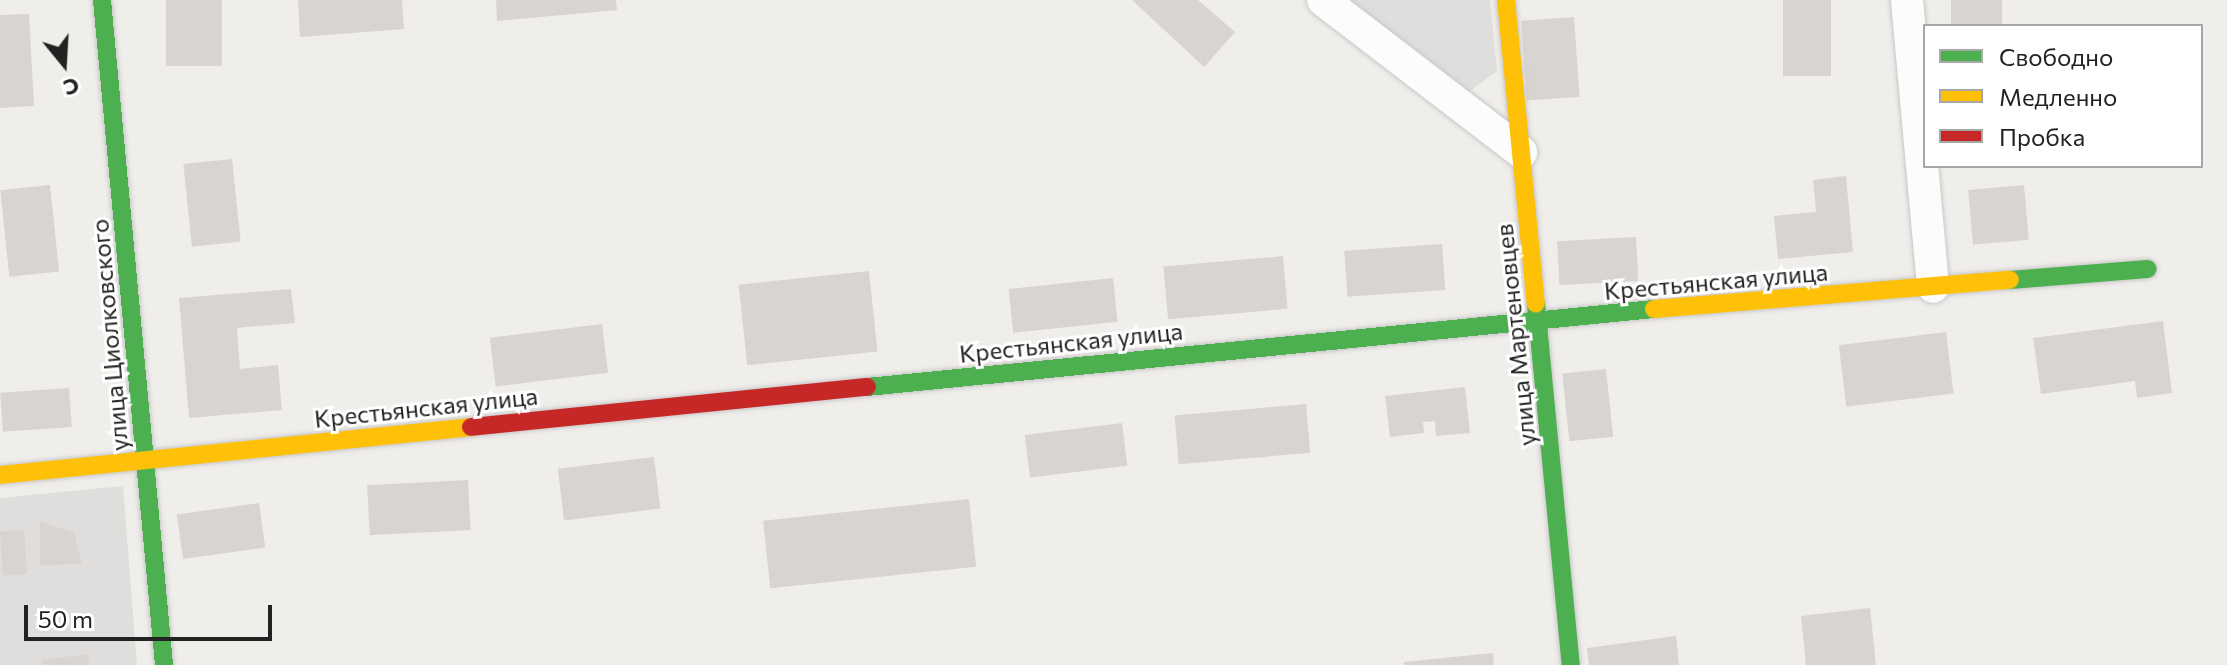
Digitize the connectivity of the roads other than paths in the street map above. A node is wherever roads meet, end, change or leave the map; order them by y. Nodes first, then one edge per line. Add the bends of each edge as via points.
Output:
1 (102, 0) edge
2 (1323, 0) edge
3 (1506, 0) edge
4 (1907, 0) edge
5 (1521, 152) junction
6 (2148, 269) dead end
7 (1933, 287) junction
8 (1537, 319) junction
9 (145, 460) junction
10 (0, 475) edge
11 (164, 665) edge
12 (1571, 665) edge

1 - 9 street, улица Циолковского
2 - 5 street
3 - 5 street, улица Мартеновцев
4 - 7 street
5 - 8 street, улица Мартеновцев
6 - 7 street, Крестьянская улица
7 - 8 street, Крестьянская улица
8 - 9 street, Крестьянская улица
8 - 12 street, улица Мартеновцев
9 - 10 street, Крестьянская улица
9 - 11 street, улица Циолковского

